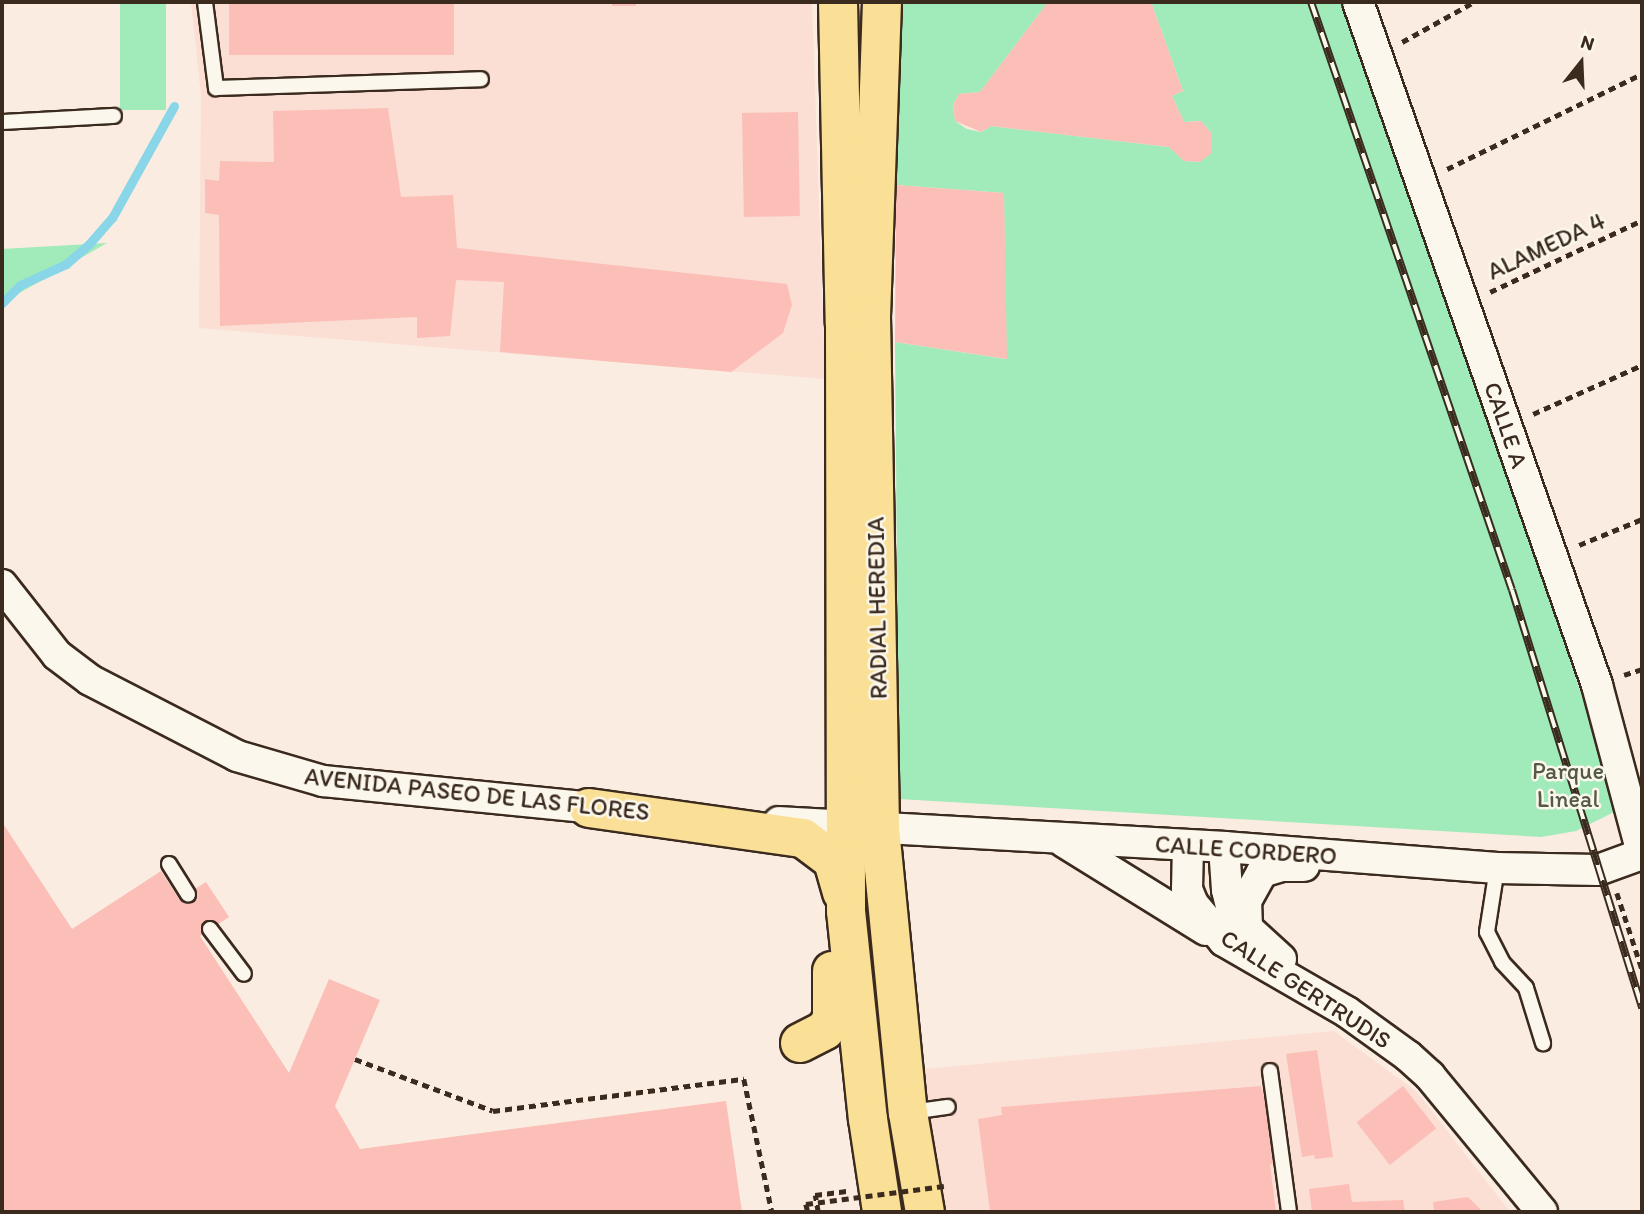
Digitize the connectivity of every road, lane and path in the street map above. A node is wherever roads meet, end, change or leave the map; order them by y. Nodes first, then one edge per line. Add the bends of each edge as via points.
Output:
1 (205, 2) edge
2 (821, 2) edge
3 (838, 2) edge
4 (860, 2) edge
5 (882, 2) edge
6 (1358, 2) edge
7 (1474, 2) edge
8 (1377, 55) junction
9 (1642, 74) edge
10 (481, 79) dead end
11 (840, 105) junction
12 (114, 116) dead end
13 (2, 122) edge
14 (878, 152) junction
15 (1421, 181) junction
16 (1642, 220) edge
17 (1464, 304) junction
18 (1642, 365) edge
19 (1506, 426) junction
20 (1642, 519) edge
21 (1552, 556) junction
22 (2, 585) edge
23 (589, 808) junction
24 (863, 828) junction
25 (1061, 840) junction
26 (1188, 845) junction
27 (1224, 846) junction
28 (1642, 853) edge
29 (169, 864) dead end
30 (1497, 868) junction
31 (1618, 886) dead end
32 (188, 894) dead end
33 (846, 911) junction
34 (210, 929) dead end
35 (1224, 941) junction
36 (1642, 969) edge
37 (244, 974) dead end
38 (1287, 980) junction
39 (1347, 1012) junction
40 (869, 1035) junction
41 (1543, 1043) dead end
42 (355, 1059) dead end
43 (1270, 1071) dead end
44 (948, 1107) dead end
45 (908, 1113) junction
46 (934, 1199) edge
47 (889, 1204) edge
48 (772, 1212) edge
49 (808, 1212) edge
50 (818, 1212) edge
51 (1289, 1212) edge
52 (1542, 1212) edge

1 - 10 lane via 216,88
2 - 11 main road
3 - 11 main road, RADIAL HEREDIA
4 - 14 main road via 860,65
5 - 14 main road, RADIAL HEREDIA
6 - 8 street, CALLE A
7 - 8 path
8 - 15 street, CALLE A
9 - 15 path
11 - 24 main road, RADIAL HEREDIA
12 - 13 lane
14 - 24 main road, RADIAL HEREDIA
15 - 17 street, CALLE A
16 - 17 path, ALAMEDA 4
17 - 19 street, CALLE A
18 - 19 path
19 - 21 street, CALLE A
20 - 21 path
21 - 28 street, CALLE A via 1597,685
22 - 23 street, AVENIDA PASEO DE LAS FLORES via 57,655 90,680 237,756 323,781
23 - 24 street, AVENIDA PASEO DE LAS FLORES
23 - 33 main road via 803,838 833,860
24 - 25 street, CALLE CORDERO
24 - 33 main road, RADIAL HEREDIA
24 - 40 main road
24 - 45 main road, RADIAL HEREDIA
25 - 26 street, CALLE CORDERO
25 - 35 street
26 - 27 street, CALLE CORDERO
26 - 35 street, CALLE GERTRUDIS via 1187,889 1193,904
27 - 30 street, CALLE CORDERO
27 - 38 street via 1235,928
28 - 30 street, CALLE CORDERO via 1598,870
29 - 32 lane
30 - 39 street via 1282,866 1262,873 1246,901 1247,928
30 - 41 lane via 1486,932 1502,962 1526,988
31 - 36 path
33 - 40 main road, RADIAL HEREDIA
33 - 40 main road via 831,960 832,1019 825,1030 800,1042
34 - 37 lane
35 - 38 street, CALLE GERTRUDIS
38 - 39 street, CALLE GERTRUDIS
39 - 52 street, CALLE GERTRUDIS via 1430,1076
40 - 47 main road
42 - 48 path via 493,1111 744,1079
43 - 51 lane
44 - 45 lane
45 - 46 main road, RADIAL HEREDIA
46 - 49 path, bridge via 806,1204
47 - 50 path via 815,1195

